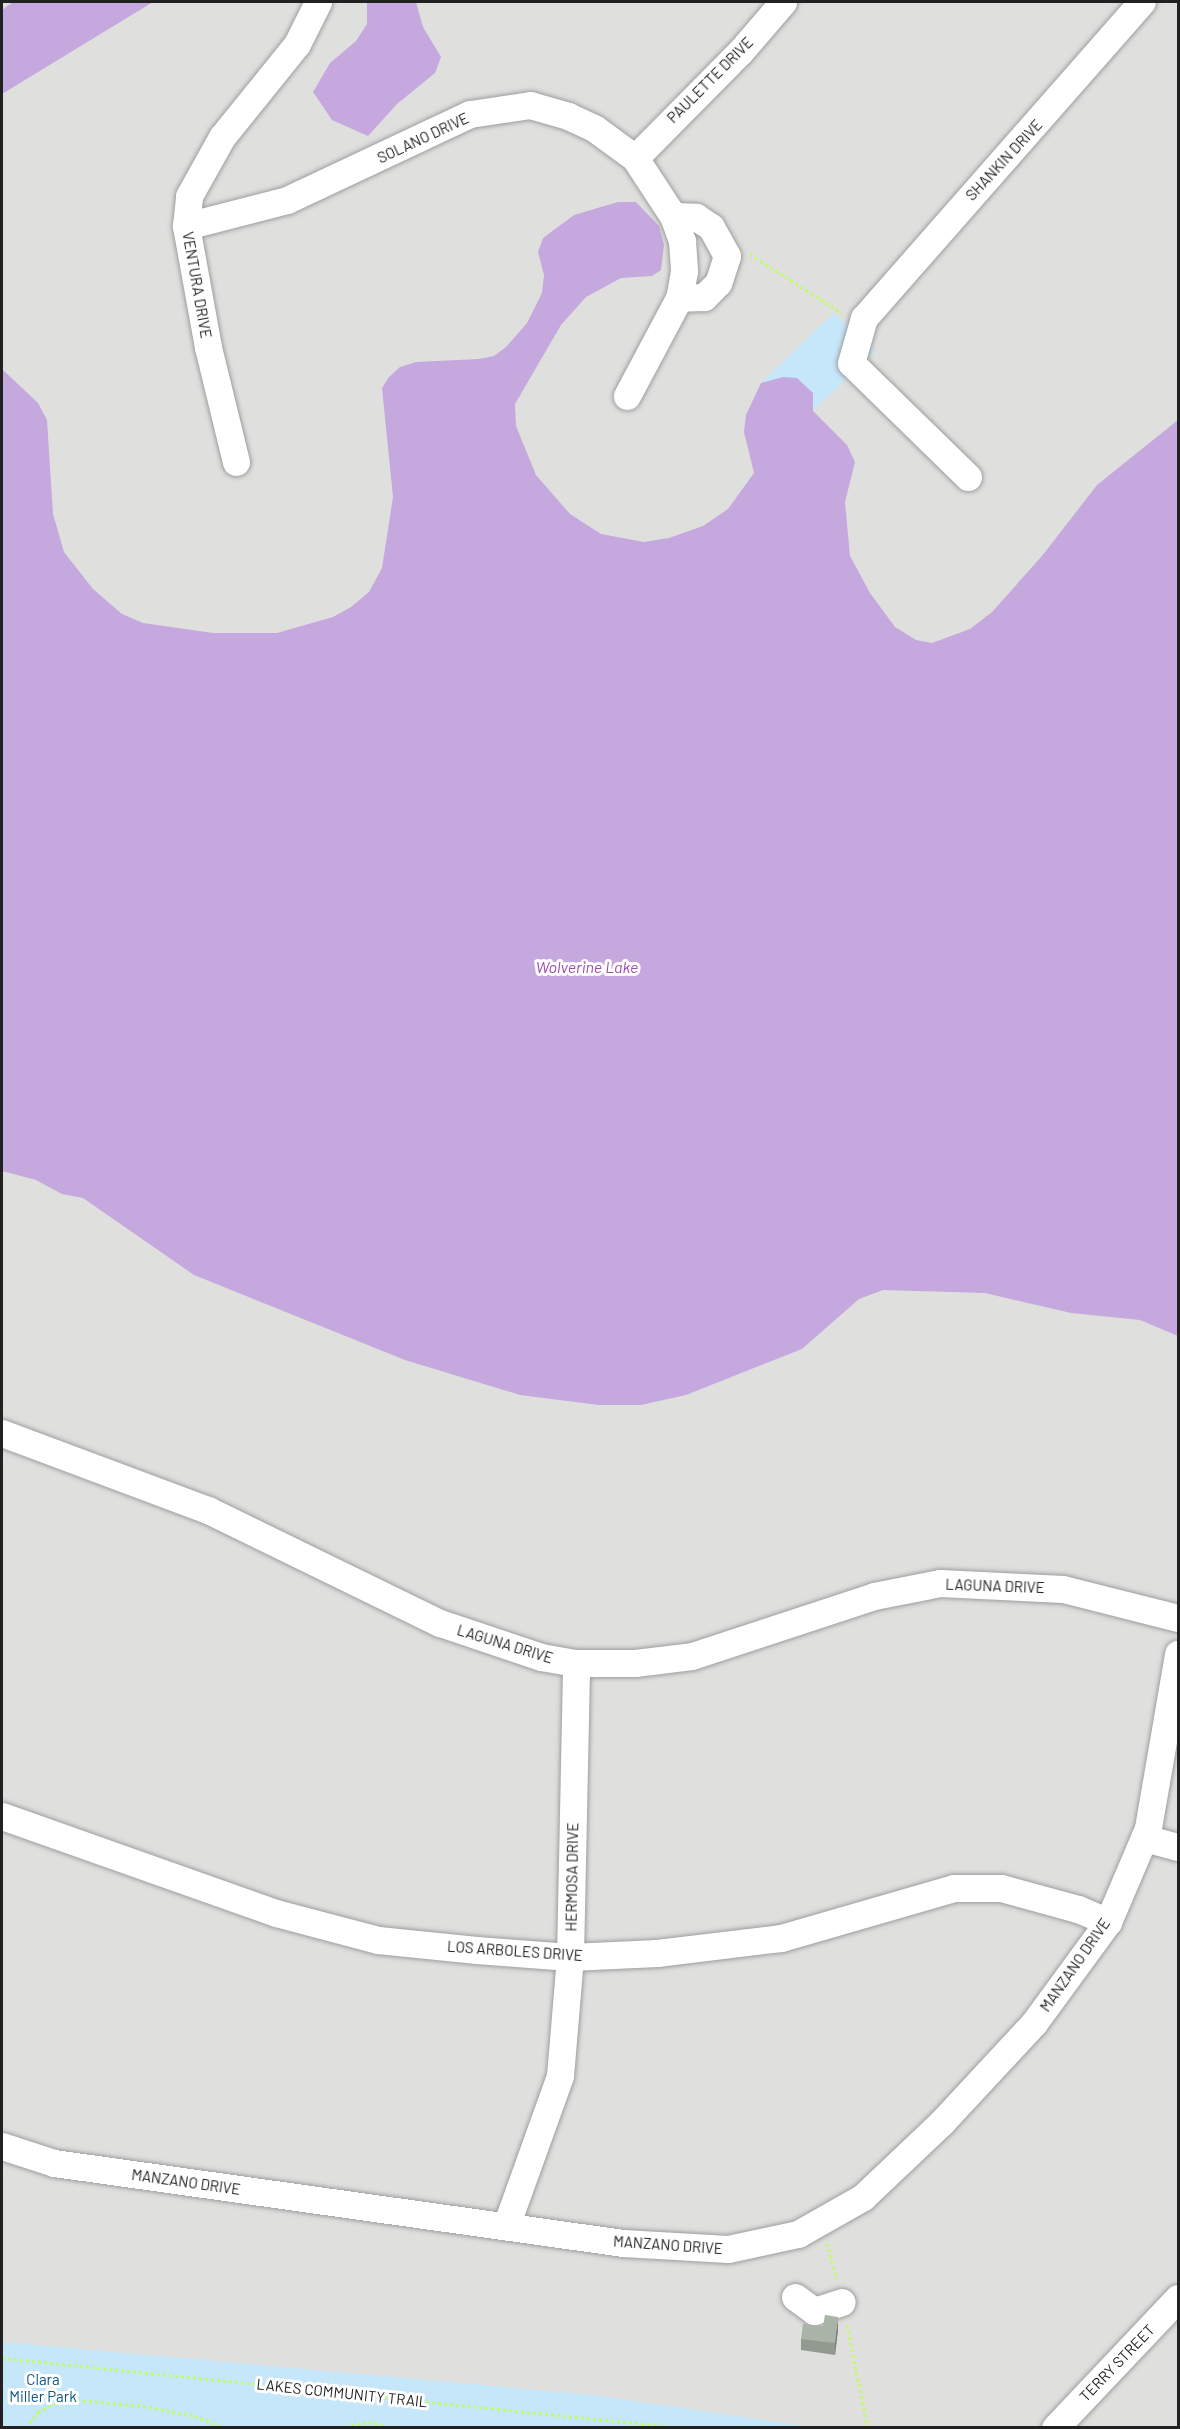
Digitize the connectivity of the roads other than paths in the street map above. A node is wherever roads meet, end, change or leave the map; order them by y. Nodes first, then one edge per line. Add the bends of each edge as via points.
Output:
1 (318, 2) edge
2 (783, 2) edge
3 (1142, 2) edge
4 (635, 158) junction
5 (673, 216) junction
6 (186, 226) junction
7 (679, 298) junction
8 (627, 396) dead end
9 (236, 462) dead end
10 (968, 477) dead end
11 (2, 1433) edge
12 (1179, 1618) edge
13 (1179, 1654) edge
14 (576, 1663) junction
15 (2, 1816) edge
16 (1144, 1838) junction
17 (1179, 1847) edge
18 (1108, 1922) junction
19 (570, 1957) junction
20 (2, 2146) edge
21 (506, 2226) junction
22 (1179, 2298) edge
23 (842, 2302) dead end
24 (807, 2313) dead end
25 (1055, 2427) edge

1 - 6 street, VENTURA DRIVE via 297,44 222,137 189,196
2 - 4 street, PAULETTE DRIVE via 740,52
3 - 10 street, SHANKIN DRIVE via 864,318 851,363
4 - 5 street, SOLANO DRIVE
4 - 6 street, SOLANO DRIVE via 594,128 530,105 470,114 287,200
5 - 7 street, SOLANO DRIVE via 682,241 684,271
5 - 7 street via 696,217 711,227 727,256 718,283 704,297
6 - 9 street, VENTURA DRIVE via 208,347
7 - 8 street, SOLANO DRIVE
11 - 14 street, LAGUNA DRIVE via 208,1510 440,1623 541,1657
12 - 14 street, LAGUNA DRIVE via 1063,1589 940,1583 874,1596 692,1656 635,1664
13 - 16 street, MANZANO DRIVE
14 - 19 street, HERMOSA DRIVE
15 - 19 street, LOS ARBOLES DRIVE via 276,1913 378,1940
16 - 17 street
16 - 18 street, MANZANO DRIVE
18 - 19 street, LOS ARBOLES DRIVE via 1078,1909 1001,1888 954,1888 781,1938 657,1953
18 - 21 street, MANZANO DRIVE via 1034,2023 942,2122 863,2197 798,2234 728,2249 623,2243
19 - 21 street, HERMOSA DRIVE via 560,2076
20 - 21 street, MANZANO DRIVE via 54,2163
22 - 25 street, TERRY STREET
23 - 24 street

